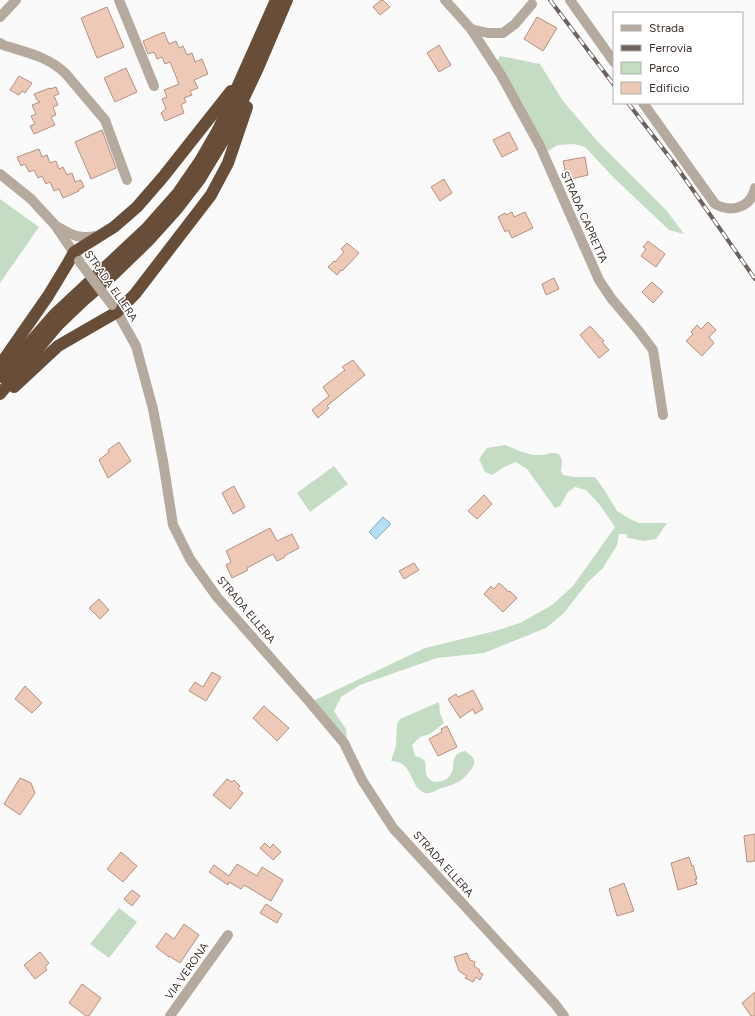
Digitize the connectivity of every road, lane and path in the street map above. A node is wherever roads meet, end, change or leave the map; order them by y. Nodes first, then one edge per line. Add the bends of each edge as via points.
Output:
1 (16, 0) edge
2 (119, 0) edge
3 (276, 0) edge
4 (287, 0) edge
5 (445, 0) edge
6 (570, 0) edge
7 (532, 4) dead end
8 (0, 17) edge
9 (471, 29) junction
10 (0, 43) edge
11 (613, 61) edge
12 (258, 68) junction
13 (244, 72) junction
14 (154, 86) dead end
15 (644, 104) edge
16 (0, 174) edge
17 (127, 180) dead end
18 (755, 192) edge
19 (55, 225) junction
20 (99, 236) junction
21 (76, 256) junction
22 (114, 308) junction
23 (0, 365) edge
24 (0, 377) edge
25 (0, 394) edge
26 (0, 398) edge
27 (663, 414) dead end
28 (228, 935) dead end
29 (168, 1015) edge
30 (564, 1016) edge

1 - 8 street
2 - 14 street
3 - 13 highway
4 - 12 highway
5 - 9 street, STRADA CAPRETTA
6 - 11 street
7 - 9 street via 515,24 503,33
9 - 27 street, STRADA CAPRETTA via 501,75 540,146 599,280 653,350
10 - 17 street via 48,60 74,82 105,120
12 - 22 highway via 257,83 228,163 211,195 135,294
12 - 25 highway via 226,136 200,179 176,210 149,240 58,325
13 - 20 highway via 163,177 136,207 114,227
13 - 24 highway via 219,128 178,193 146,229 54,315
15 - 18 street via 714,204 729,209 739,207
16 - 19 street, STRADA ELLERA via 31,199
19 - 20 street via 78,237
19 - 21 street, STRADA ELLERA
20 - 21 highway
21 - 22 street, STRADA ELLERA, bridge
21 - 23 highway via 68,263
22 - 26 highway via 58,346
22 - 30 street, STRADA ELLERA via 136,346 153,409 173,525 190,559 217,597 344,743 362,780 394,828
28 - 29 street, VIA VERONA

